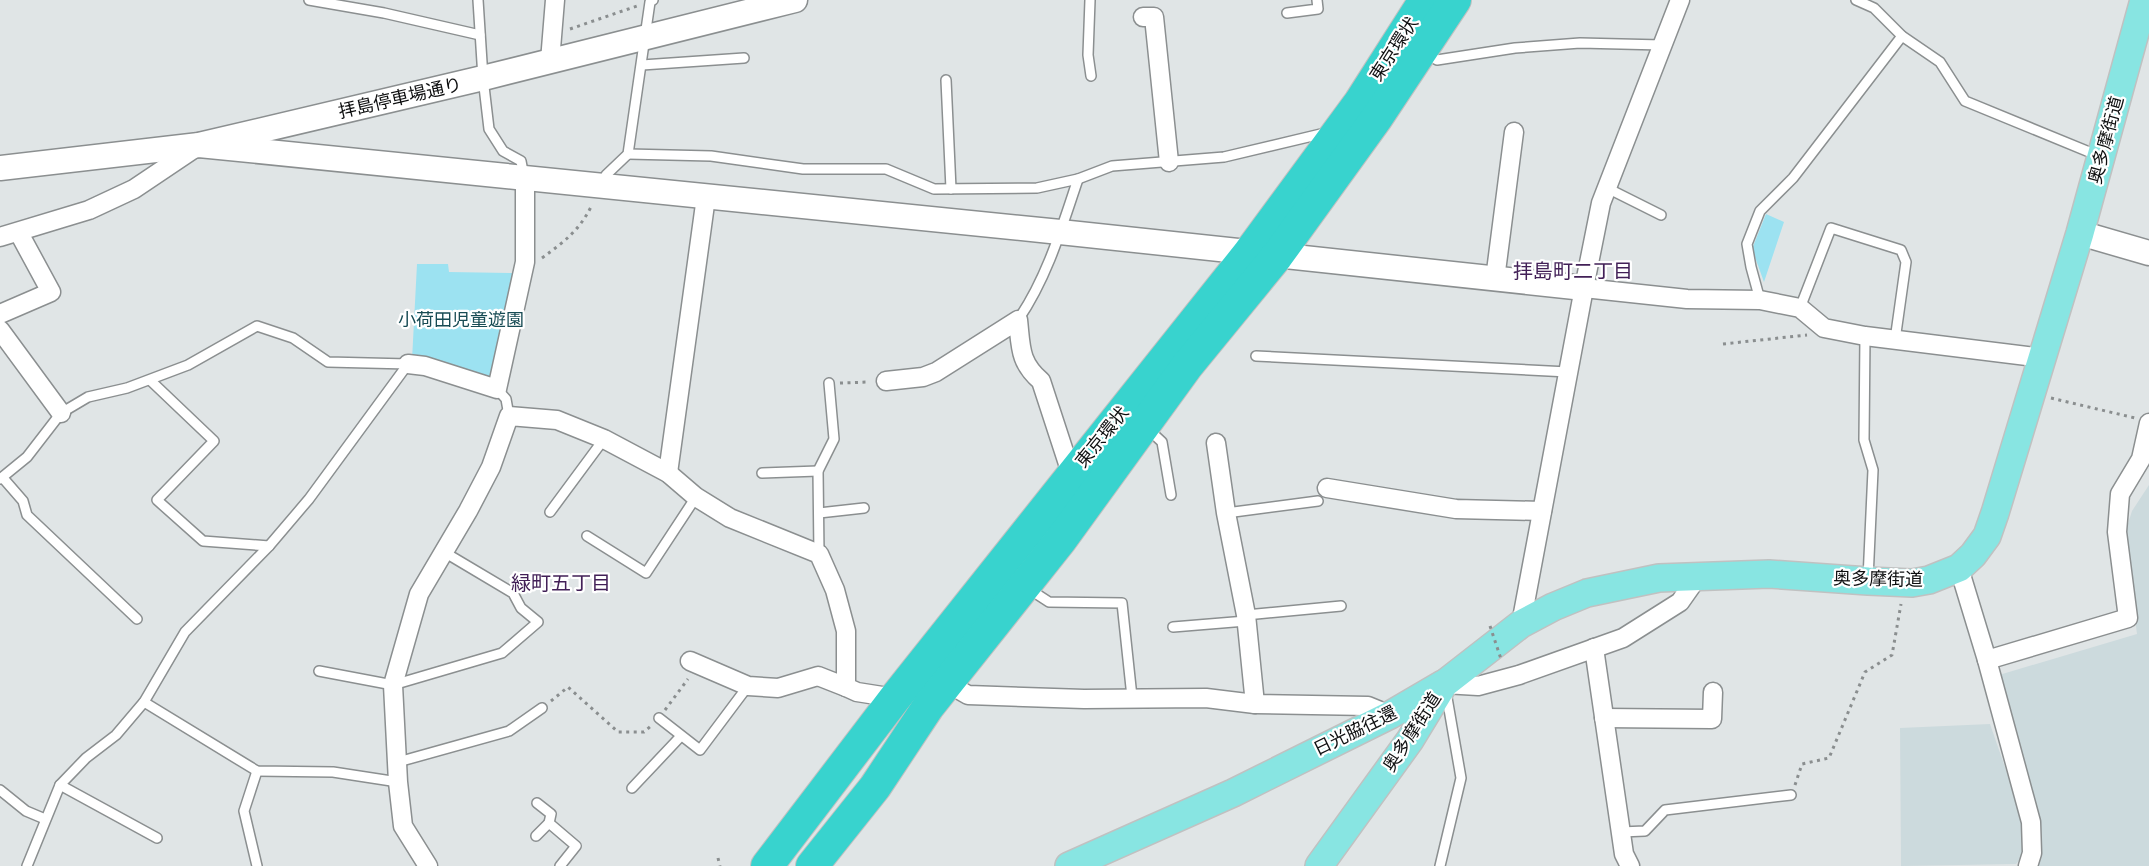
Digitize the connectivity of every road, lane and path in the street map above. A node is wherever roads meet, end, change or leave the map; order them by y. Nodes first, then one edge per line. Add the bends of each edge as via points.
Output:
1 (309, 0) edge
2 (478, 0) edge
3 (555, 0) edge
4 (795, 0) edge
5 (1090, 0) edge
6 (1317, 0) edge
7 (1425, 0) edge
8 (1455, 0) edge
9 (1680, 0) edge
10 (1856, 0) edge
11 (652, 1) edge
12 (2145, 8) edge
13 (1287, 13) dead end
14 (1143, 17) dead end
15 (480, 34) junction
16 (551, 35) junction
17 (1902, 36) junction
18 (645, 37) junction
19 (1662, 45) junction
20 (1422, 50) junction
21 (744, 58) dead end
22 (550, 61) junction
23 (642, 65) junction
24 (1091, 76) dead end
25 (483, 78) junction
26 (946, 80) dead end
27 (1339, 130) junction
28 (1514, 132) dead end
29 (199, 145) junction
30 (628, 154) junction
31 (2102, 157) junction
32 (1169, 162) junction
33 (0, 168) edge
34 (525, 179) junction
35 (1078, 179) junction
36 (602, 187) junction
37 (1608, 188) junction
38 (951, 189) junction
39 (706, 196) junction
40 (1660, 215) dead end
41 (1060, 232) junction
42 (19, 233) junction
43 (2080, 233) junction
44 (0, 237) edge
45 (2149, 253) edge
46 (1263, 254) junction
47 (523, 271) junction
48 (1495, 279) junction
49 (1584, 288) junction
50 (1760, 300) junction
51 (1800, 308) junction
52 (0, 314) edge
53 (1018, 320) junction
54 (0, 330) edge
55 (1842, 331) junction
56 (1865, 336) junction
57 (1894, 339) junction
58 (1723, 344) dead end
59 (1256, 356) dead end
60 (2043, 358) junction
61 (408, 364) junction
62 (1568, 372) junction
63 (151, 381) junction
64 (886, 381) joint
65 (829, 383) joint
66 (497, 389) junction
67 (2032, 394) junction
68 (61, 413) junction
69 (509, 416) junction
70 (2144, 421) edge
71 (1144, 424) junction
72 (604, 439) junction
73 (1216, 442) dead end
74 (818, 471) junction
75 (668, 473) junction
76 (762, 473) dead end
77 (1072, 476) junction
78 (2, 478) edge
79 (1322, 494) joint
80 (1171, 495) dead end
81 (696, 497) junction
82 (864, 508) dead end
83 (1542, 511) junction
84 (550, 512) dead end
85 (819, 513) junction
86 (1226, 513) junction
87 (587, 536) dead end
88 (269, 546) junction
89 (444, 552) junction
90 (819, 555) junction
91 (1959, 568) junction
92 (1699, 575) junction
93 (1868, 581) junction
94 (1904, 582) junction
95 (1024, 586) junction
96 (1341, 606) dead end
97 (1246, 618) junction
98 (137, 619) dead end
99 (1521, 624) junction
100 (1490, 626) dead end
101 (1173, 627) dead end
102 (1594, 648) junction
103 (1501, 659) dead end
104 (1987, 660) junction
105 (695, 663) joint
106 (320, 671) dead end
107 (947, 683) junction
108 (1444, 684) junction
109 (393, 685) junction
110 (748, 686) junction
111 (846, 687) junction
112 (1713, 692) dead end
113 (895, 698) junction
114 (1132, 698) junction
115 (144, 702) junction
116 (1255, 704) junction
117 (542, 708) joint
118 (1390, 715) junction
119 (659, 718) junction
120 (1604, 718) junction
121 (681, 736) junction
122 (398, 762) junction
123 (257, 771) junction
124 (398, 782) junction
125 (60, 785) junction
126 (632, 788) dead end
127 (0, 790) edge
128 (1791, 795) joint
129 (537, 803) dead end
130 (45, 819) junction
131 (549, 823) junction
132 (1621, 832) junction
133 (838, 834) junction
134 (536, 836) dead end
135 (157, 838) dead end
136 (718, 858) dead end
137 (27, 866) edge
138 (257, 866) edge
139 (428, 866) edge
140 (560, 866) edge
141 (720, 866) edge
142 (767, 866) edge
143 (812, 866) edge
144 (834, 866) edge
145 (1069, 866) edge
146 (1319, 866) edge
147 (1440, 866) edge
148 (1630, 866) edge
149 (2028, 866) edge

1 - 15 lane
2 - 15 lane
3 - 16 street
4 - 18 street, 拝島停車場通り
5 - 24 lane
6 - 13 lane via 1318,9
7 - 27 highway, 東京環状
8 - 20 highway, 東京環状
9 - 19 street
10 - 17 lane via 1874,8
11 - 16 path
11 - 18 lane
12 - 31 main road, 奥多摩街道
14 - 32 street via 1154,17
15 - 25 lane
16 - 22 street
17 - 31 lane via 1940,62 1965,101
17 - 50 lane via 1793,178 1760,212 1747,244
18 - 22 street, 拝島停車場通り
18 - 23 lane
19 - 20 lane via 1580,43 1437,60
19 - 37 street
20 - 46 highway, 東京環状 via 1376,119
21 - 23 lane
22 - 25 street, 拝島停車場通り
23 - 30 lane
25 - 29 street, 拝島停車場通り
25 - 34 lane via 489,129 503,151 521,161
26 - 38 lane
27 - 32 lane via 1224,157
27 - 46 highway, 東京環状
28 - 48 street
29 - 33 street, 拝島停車場通り
29 - 34 street
29 - 42 street via 134,189 89,210
30 - 36 lane via 606,175
30 - 38 lane via 711,156 803,169 886,169 934,189
31 - 43 main road, 奥多摩街道
32 - 35 lane via 1112,166
34 - 36 street
34 - 47 street
35 - 38 lane via 1037,188
35 - 41 lane
36 - 39 street
36 - 47 path via 572,236
37 - 40 lane
37 - 49 street via 1601,203
39 - 41 street
39 - 75 street
41 - 46 street
41 - 53 lane via 1031,300
42 - 44 street
42 - 52 street via 51,292
43 - 45 street
43 - 60 main road, 奥多摩街道
46 - 48 street
46 - 71 highway, 東京環状
46 - 77 highway, 東京環状
47 - 66 street
48 - 49 street
49 - 50 street via 1687,299
49 - 62 street
50 - 51 street
51 - 55 street via 1824,328
51 - 57 lane via 1832,228 1901,250 1906,262
53 - 64 street via 936,372
53 - 77 street via 1022,358 1041,381
54 - 68 street
55 - 56 street
55 - 58 path
56 - 57 street
56 - 93 lane via 1864,440 1873,470
57 - 60 street
59 - 62 lane
60 - 67 main road, 奥多摩街道
61 - 63 lane via 328,362 293,338 257,326
61 - 66 street
61 - 88 lane via 309,499
62 - 83 street
63 - 68 lane via 88,397
63 - 88 lane via 214,441 157,500 203,541
64 - 65 path
65 - 74 lane via 834,439
66 - 69 lane via 506,399
67 - 70 path
67 - 91 main road, 奥多摩街道 via 1987,536
68 - 78 lane via 27,456
69 - 72 street via 557,420
69 - 89 street via 491,467
70 - 104 street via 2142,459 2120,494 2117,532 2128,618
71 - 80 lane via 1162,442
71 - 95 highway, 東京環状
72 - 75 street
72 - 84 lane
73 - 86 street
74 - 76 lane
74 - 85 lane
75 - 81 street
77 - 113 highway, 東京環状
78 - 98 lane via 23,501 27,515
79 - 83 street via 1456,510
79 - 86 lane
81 - 87 lane via 646,573
81 - 90 street via 730,518
82 - 85 lane
83 - 99 street
85 - 90 lane
86 - 97 street
88 - 115 lane via 185,632
89 - 109 street via 418,594
89 - 109 lane via 513,593 521,608 538,622 502,653
90 - 111 street via 835,590 846,631
91 - 94 main road, 奥多摩街道 via 1929,580
91 - 104 street
92 - 93 main road, 奥多摩街道 via 1769,574
92 - 99 main road, 奥多摩街道 via 1659,578 1587,593
92 - 102 street via 1680,602 1623,638
93 - 94 main road, 奥多摩街道
94 - 128 path via 1892,655 1865,672 1829,758 1802,764
95 - 107 highway, 東京環状
95 - 114 lane via 1049,602 1122,603
96 - 97 lane
97 - 101 lane
97 - 116 street
99 - 108 main road, 奥多摩街道
100 - 103 path, bridge
102 - 108 street via 1478,686
102 - 120 street
104 - 149 street via 2031,822 2032,853
105 - 110 street
105 - 119 path
106 - 109 lane
107 - 114 street via 968,695
107 - 133 highway, 東京環状
108 - 118 main road, 日光脇往還
108 - 146 main road, 奥多摩街道 via 1410,740
108 - 147 lane via 1461,778
109 - 122 street
110 - 111 street via 778,688 818,676
110 - 121 lane via 700,750
111 - 113 street
112 - 120 street via 1712,719
113 - 142 highway, 東京環状
114 - 116 street via 1206,698
115 - 123 lane
115 - 125 lane via 116,735
116 - 118 street via 1368,706
117 - 119 path via 568,687 618,732 644,732
117 - 122 lane via 509,731
118 - 145 main road, 日光脇往還 via 1233,793
119 - 121 lane
120 - 132 street
121 - 126 lane
122 - 124 street
123 - 124 lane via 333,772
123 - 138 lane via 244,811
124 - 139 street via 403,826
125 - 130 lane
125 - 135 lane
127 - 130 lane via 26,811
128 - 132 lane via 1665,810 1644,831
129 - 131 lane via 550,814
130 - 137 lane
131 - 134 lane
131 - 140 lane via 576,846
132 - 148 street
133 - 143 highway, 東京環状
133 - 144 highway
136 - 141 path

